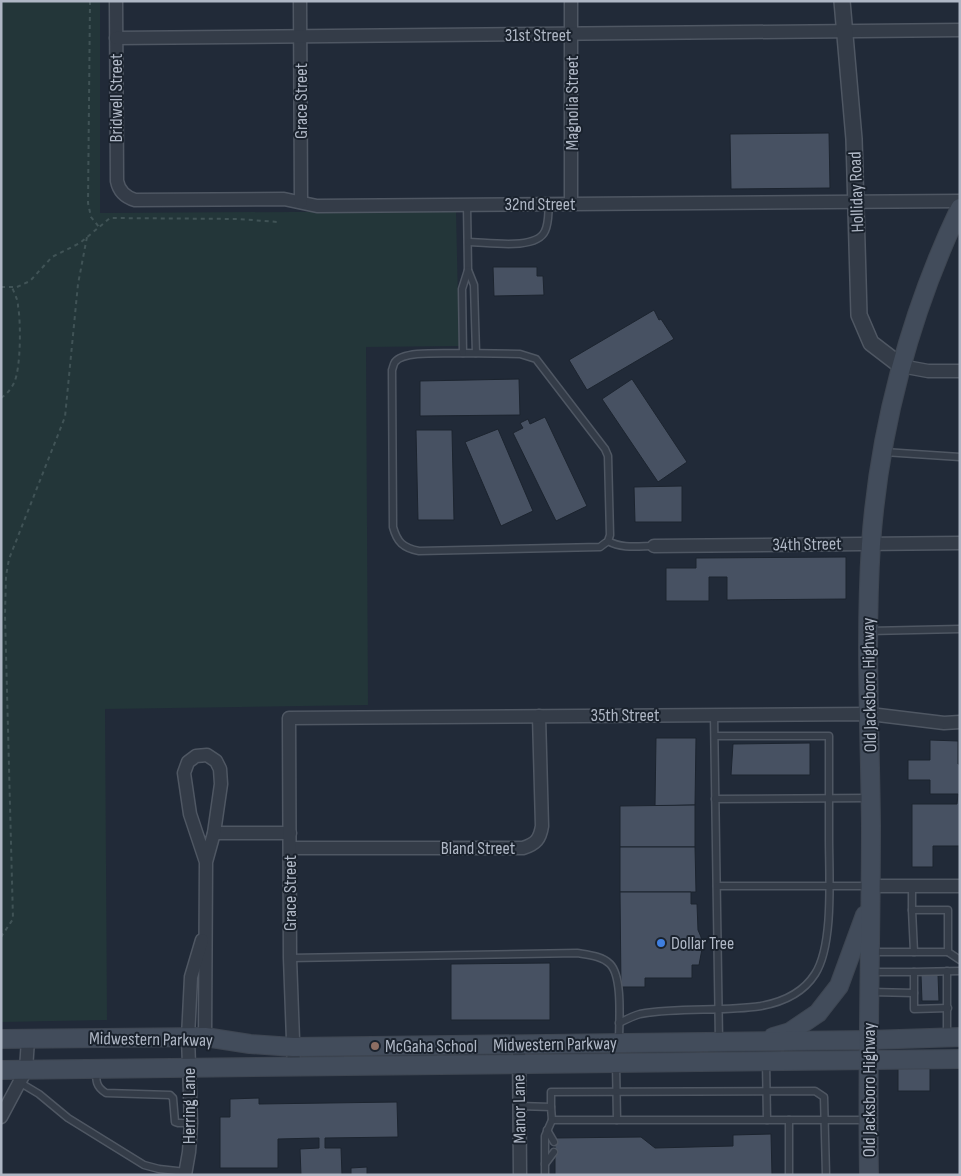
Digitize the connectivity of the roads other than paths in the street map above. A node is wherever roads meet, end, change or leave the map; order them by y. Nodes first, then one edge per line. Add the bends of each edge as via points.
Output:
1 (116, 1) edge
2 (300, 1) edge
3 (571, 1) edge
4 (842, 1) edge
5 (960, 30) edge
6 (845, 31) junction
7 (572, 35) junction
8 (300, 37) junction
9 (116, 38) junction
10 (123, 193) joint
11 (960, 201) edge
12 (301, 202) junction
13 (857, 202) junction
14 (549, 204) junction
15 (572, 204) junction
16 (467, 205) junction
17 (960, 208) edge
18 (468, 242) junction
19 (468, 270) junction
20 (463, 326) junction
21 (475, 326) junction
22 (463, 353) junction
23 (476, 353) junction
24 (902, 366) junction
25 (960, 371) edge
26 (883, 452) junction
27 (960, 457) edge
28 (608, 542) junction
29 (871, 543) junction
30 (960, 543) edge
31 (654, 546) joint
32 (960, 629) edge
33 (868, 630) junction
34 (870, 714) junction
35 (714, 715) junction
36 (539, 716) junction
37 (289, 718) joint
38 (960, 722) edge
39 (715, 736) junction
40 (829, 798) junction
41 (870, 798) junction
42 (716, 799) junction
43 (214, 833) junction
44 (290, 833) junction
45 (290, 848) junction
46 (206, 862) junction
47 (717, 886) junction
48 (829, 886) junction
49 (912, 886) junction
50 (960, 886) edge
51 (871, 893) junction
52 (912, 910) junction
53 (870, 952) junction
54 (914, 952) junction
55 (948, 952) junction
56 (290, 958) junction
57 (960, 960) edge
58 (960, 971) edge
59 (870, 972) junction
60 (914, 972) junction
61 (947, 972) junction
62 (870, 992) junction
63 (914, 993) junction
64 (718, 1008) junction
65 (948, 1008) junction
66 (618, 1023) junction
67 (197, 1037) junction
68 (954, 1037) edge
69 (1, 1039) edge
70 (28, 1039) junction
71 (869, 1040) junction
72 (719, 1042) junction
73 (757, 1042) junction
74 (619, 1043) junction
75 (519, 1044) junction
76 (293, 1047) junction
77 (960, 1059) edge
78 (869, 1061) junction
79 (766, 1062) junction
80 (616, 1064) junction
81 (519, 1065) junction
82 (294, 1067) junction
83 (190, 1068) junction
84 (96, 1069) junction
85 (1, 1070) edge
86 (23, 1076) junction
87 (617, 1091) junction
88 (767, 1091) junction
89 (519, 1106) junction
90 (551, 1107) junction
91 (1, 1117) edge
92 (552, 1120) junction
93 (618, 1120) junction
94 (767, 1120) junction
95 (789, 1120) junction
96 (825, 1120) junction
97 (868, 1120) junction
98 (192, 1123) junction
99 (547, 1130) junction
100 (554, 1142) dead end
101 (554, 1152) dead end
102 (545, 1164) junction
103 (186, 1173) edge
104 (520, 1175) edge
105 (545, 1175) edge
106 (789, 1175) edge
107 (826, 1175) edge
108 (868, 1175) edge

1 - 9 street, Bridwell Street
2 - 8 street, Grace Street
3 - 7 street, Magnolia Street
4 - 6 street, Holliday Road
5 - 6 street, 31st Street
6 - 7 street, 31st Street
6 - 13 street, Holliday Road
7 - 8 street, 31st Street
7 - 15 street, Magnolia Street
8 - 9 street, 31st Street
8 - 12 street, Grace Street
9 - 10 street, Bridwell Street via 117,181
10 - 12 street, 32nd Street via 135,200 270,198
11 - 13 street, 32nd Street
12 - 16 street, 32nd Street via 318,206
13 - 15 street, 32nd Street
13 - 24 street, Holliday Road via 859,315 871,342
14 - 15 street, 32nd Street
14 - 16 street, 32nd Street
14 - 18 lane via 548,222 544,233 536,240 526,244
16 - 18 lane
17 - 24 main road, Old Jacksboro Highway via 929,279
18 - 19 lane
19 - 20 lane via 462,289
19 - 21 lane via 474,285
20 - 21 lane
20 - 22 lane
21 - 23 lane
22 - 23 lane
22 - 28 lane via 402,357 392,370 393,528 400,544 418,550 600,547
23 - 28 lane via 520,354 536,359 605,449 609,463
24 - 25 street via 928,371
24 - 26 main road, Old Jacksboro Highway
26 - 27 lane
26 - 29 main road, Old Jacksboro Highway
28 - 31 lane via 623,546
29 - 30 street, 34th Street
29 - 31 street, 34th Street
29 - 33 main road, Old Jacksboro Highway
32 - 33 lane
33 - 34 main road, Old Jacksboro Highway
34 - 35 street, 35th Street
34 - 38 street, 35th Street
34 - 41 main road, Old Jacksboro Highway
35 - 36 street, 35th Street
35 - 39 lane
36 - 37 street, 35th Street
36 - 45 street, Bland Street via 542,826 540,838 532,845 523,848
37 - 44 street, Grace Street
39 - 40 lane via 829,736
39 - 42 lane
40 - 41 lane
40 - 42 lane
40 - 48 lane
41 - 51 main road, Old Jacksboro Highway
42 - 47 lane
43 - 44 street
43 - 46 street
43 - 46 street via 220,769 216,761 207,756 196,756 188,762 184,773 190,814
44 - 45 street, Grace Street
45 - 56 street, Grace Street
46 - 67 street, Herring Lane via 207,981
47 - 48 lane
47 - 64 lane
48 - 51 lane
48 - 64 lane via 826,939 816,972 806,986 788,998 762,1006
49 - 50 street
49 - 51 street
49 - 52 lane
51 - 53 main road, Old Jacksboro Highway
51 - 73 main road via 839,986 818,1013 790,1032
52 - 54 lane
52 - 55 lane via 948,910
53 - 54 lane
53 - 59 main road, Old Jacksboro Highway
54 - 55 lane
55 - 57 lane
56 - 66 lane via 577,953 596,956 609,962 615,970
56 - 76 street, Grace Street
58 - 61 lane
59 - 60 lane
59 - 62 main road, Old Jacksboro Highway
60 - 61 lane
60 - 63 lane
61 - 65 lane
62 - 63 lane
62 - 71 main road, Old Jacksboro Highway
63 - 65 lane via 914,1009
64 - 66 lane via 638,1015
64 - 72 lane
65 - 68 lane
66 - 74 lane
67 - 70 main road, Midwestern Parkway
67 - 76 main road, Midwestern Parkway
67 - 83 street, Herring Lane
68 - 71 main road, Midwestern Parkway
69 - 70 main road, Midwestern Parkway
70 - 86 street
71 - 73 main road, Midwestern Parkway
71 - 78 main road, Old Jacksboro Highway
72 - 73 main road, Midwestern Parkway
72 - 74 main road, Midwestern Parkway
74 - 75 main road, Midwestern Parkway
75 - 76 main road, Midwestern Parkway
75 - 81 street, Manor Lane
76 - 82 street, Grace Street
77 - 78 main road, Midwestern Parkway
78 - 79 main road, Midwestern Parkway
78 - 97 main road, Old Jacksboro Highway
79 - 80 main road, Midwestern Parkway
79 - 88 lane
80 - 81 main road, Midwestern Parkway
80 - 87 lane
81 - 82 main road, Midwestern Parkway
81 - 89 street, Manor Lane
82 - 83 main road, Midwestern Parkway
83 - 84 main road, Midwestern Parkway
83 - 98 street, Herring Lane
84 - 86 main road, Midwestern Parkway
84 - 98 lane via 98,1088 106,1093 170,1095 175,1122
85 - 86 main road, Midwestern Parkway
86 - 91 street
86 - 103 lane via 68,1118 144,1165
87 - 88 lane
87 - 90 lane via 551,1092
87 - 93 lane
88 - 94 lane
88 - 96 lane via 815,1091 824,1097
89 - 90 lane
89 - 104 street, Manor Lane
90 - 92 lane
92 - 93 lane
92 - 99 lane
93 - 94 lane
94 - 95 lane
95 - 96 lane
95 - 106 lane
96 - 97 lane
96 - 107 lane
97 - 108 main road, Old Jacksboro Highway
98 - 103 street, Herring Lane
99 - 100 lane
99 - 102 lane
101 - 102 lane
102 - 105 lane

